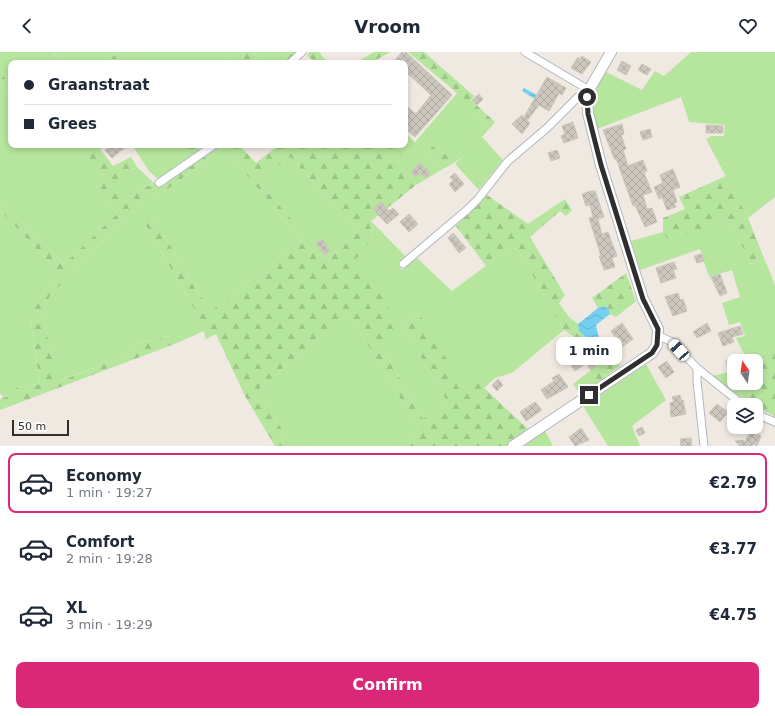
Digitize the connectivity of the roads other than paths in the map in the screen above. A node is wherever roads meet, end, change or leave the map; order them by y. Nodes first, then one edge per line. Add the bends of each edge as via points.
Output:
1 (302, 52) edge
2 (525, 52) edge
3 (611, 52) edge
4 (293, 60) edge
5 (589, 90) junction
6 (210, 148) edge
7 (159, 183) dead end
8 (403, 264) dead end
9 (659, 336) junction
10 (697, 368) junction
11 (734, 398) edge
12 (763, 417) edge
13 (775, 422) edge
14 (513, 446) edge
15 (704, 446) edge

1 - 4 street
2 - 5 street
3 - 5 street
5 - 8 street via 579,96 508,161 468,209
5 - 9 street via 588,114 601,165 643,299
6 - 7 street
9 - 10 street via 672,342
9 - 14 street via 652,353
10 - 11 street
10 - 15 street
12 - 13 street

